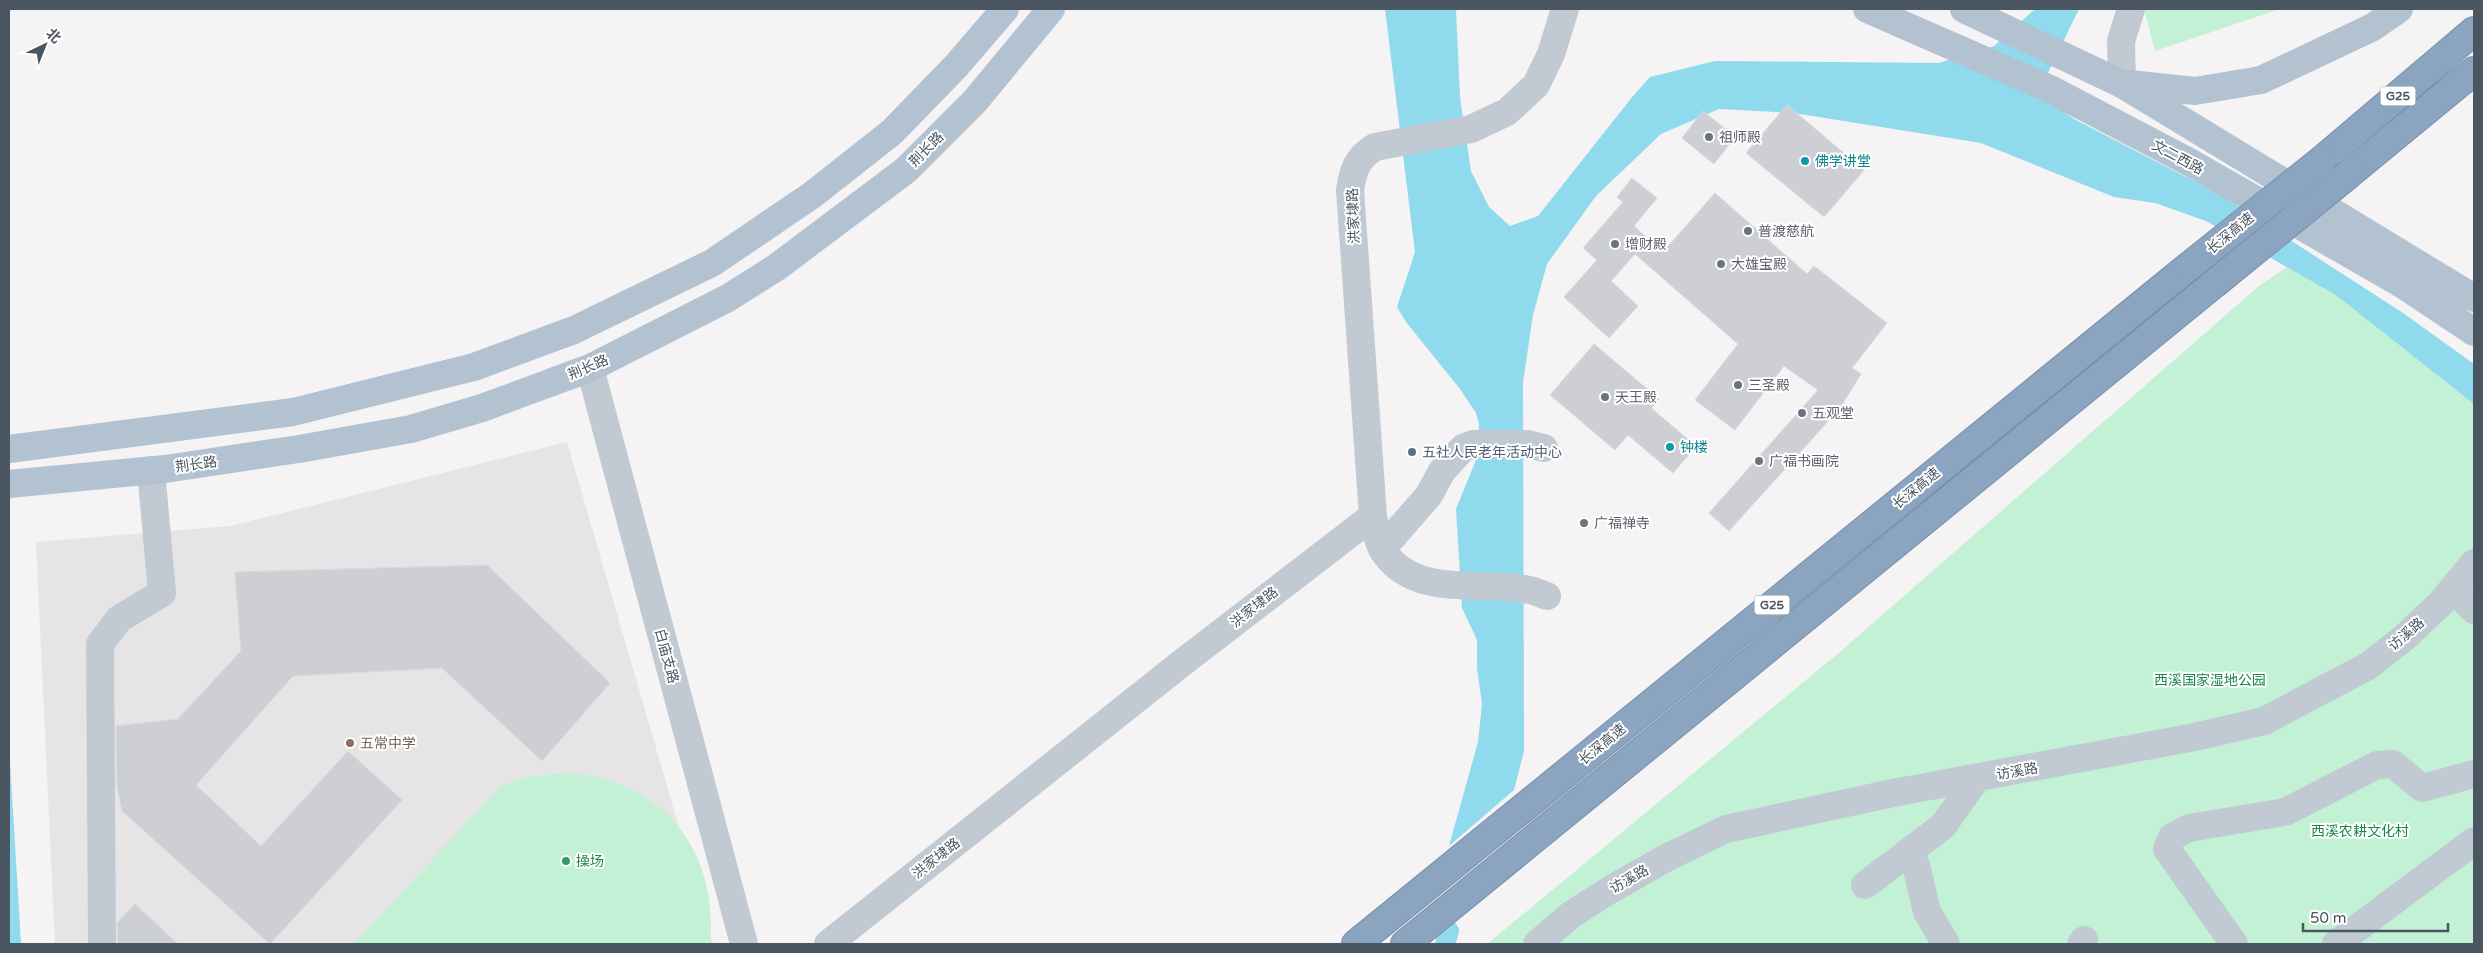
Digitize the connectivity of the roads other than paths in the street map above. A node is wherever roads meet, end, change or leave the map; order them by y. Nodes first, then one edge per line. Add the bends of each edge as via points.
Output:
1 (1005, 9) edge
2 (1052, 9) edge
3 (1565, 9) edge
4 (1867, 9) edge
5 (1965, 9) edge
6 (2131, 9) edge
7 (2399, 9) edge
8 (2474, 31) edge
9 (2474, 71) edge
10 (2122, 84) junction
11 (2474, 298) edge
12 (2474, 332) edge
13 (590, 368) junction
14 (1536, 446) dead end
15 (20, 448) edge
16 (151, 470) junction
17 (21, 484) edge
18 (1373, 516) junction
19 (1382, 549) junction
20 (2474, 563) edge
21 (2453, 588) junction
22 (1538, 593) dead end
23 (2474, 610) edge
24 (2474, 774) edge
25 (1977, 778) junction
26 (2474, 841) edge
27 (1906, 854) junction
28 (1865, 885) dead end
29 (1539, 943) edge
30 (102, 944) edge
31 (744, 944) edge
32 (828, 944) edge
33 (1356, 944) edge
34 (1405, 944) edge
35 (1946, 944) edge
36 (2234, 944) edge
37 (2336, 944) edge

1 - 15 main road via 957,65 892,132 812,195 712,263 574,330 474,367 293,412
2 - 13 main road, 荆长路 via 975,101 906,170 744,288
3 - 18 street, 洪家埭路 via 1551,54 1536,85 1507,112 1471,129 1374,147 1362,155 1353,170 1350,190
4 - 12 main road, 文二西路 via 2050,89 2191,163 2393,279
5 - 10 main road
6 - 10 street via 2121,41
7 - 10 main road via 2373,27 2261,80 2196,91
8 - 33 highway, 长深高速 / G25, bridge via 2322,160
9 - 34 highway, G25, bridge
10 - 11 main road
13 - 16 main road, 荆长路 via 482,408 411,429
13 - 31 street, 白庙支路
14 - 19 street via 1473,444 1463,448 1442,471 1429,495
16 - 17 main road, 荆长路
16 - 30 street via 162,592 120,619 100,644
18 - 19 street
18 - 32 street, 洪家埭路
19 - 22 street via 1397,566 1444,585
20 - 21 street, 访溪路
21 - 23 street
21 - 25 street, 访溪路 via 2405,638 2368,666 2264,721
24 - 36 street via 2422,788 2393,764 2377,765 2285,812 2188,828 2172,837 2166,849
25 - 27 street via 1943,826
25 - 29 street, 访溪路 via 1893,792 1726,829 1610,890 1572,914
26 - 37 street
27 - 28 street
27 - 35 street via 1916,865 1927,912

